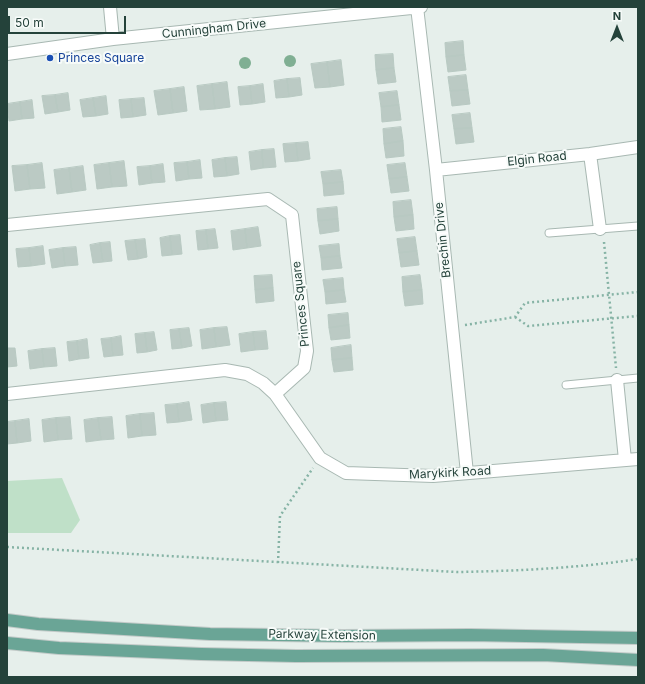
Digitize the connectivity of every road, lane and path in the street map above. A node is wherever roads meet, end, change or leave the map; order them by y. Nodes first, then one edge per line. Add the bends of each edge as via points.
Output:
1 (110, 7) edge
2 (421, 7) edge
3 (417, 8) edge
4 (113, 39) junction
5 (7, 54) edge
6 (638, 147) edge
7 (590, 154) junction
8 (436, 170) junction
9 (7, 225) edge
10 (638, 226) edge
11 (600, 229) junction
12 (549, 233) dead end
13 (638, 292) edge
14 (609, 295) junction
15 (638, 316) edge
16 (515, 317) junction
17 (611, 319) junction
18 (452, 327) junction
19 (638, 378) edge
20 (617, 380) junction
21 (566, 385) dead end
22 (7, 394) edge
23 (275, 394) junction
24 (320, 458) junction
25 (638, 459) edge
26 (624, 460) junction
27 (467, 473) junction
28 (7, 547) edge
29 (638, 559) edge
30 (278, 563) junction
31 (7, 620) edge
32 (638, 638) edge
33 (7, 643) edge
34 (638, 660) edge

1 - 4 street
2 - 3 street, Cunningham Drive
3 - 4 street, Cunningham Drive
3 - 8 street, Brechin Drive
4 - 5 street, Cunningham Drive
6 - 7 street, Elgin Road
7 - 8 street, Elgin Road
7 - 11 street
8 - 18 street, Brechin Drive
9 - 23 street, Princes Square via 268,199 292,215 307,352 304,368
10 - 11 lane
11 - 12 lane
11 - 14 path via 601,241 604,241
13 - 14 path
14 - 16 path via 525,303
14 - 17 path
15 - 17 path
16 - 17 path via 528,326
16 - 18 path
17 - 20 path
18 - 27 street, Brechin Drive
19 - 20 lane
20 - 21 lane
20 - 26 street
22 - 23 street via 225,370 247,374
23 - 24 street, Marykirk Road
24 - 27 street, Marykirk Road via 346,473 433,476
24 - 30 path via 280,516
25 - 26 street, Marykirk Road
26 - 27 street, Marykirk Road
28 - 30 path
29 - 30 path via 526,571 457,572
31 - 32 main road, Parkway Extension via 210,634
33 - 34 main road, Parkway Extension via 59,648 201,654 543,655

